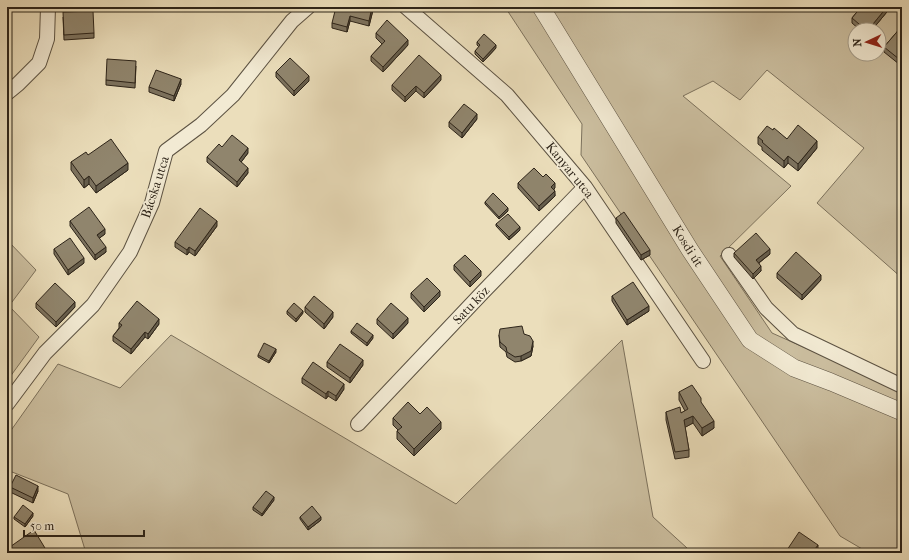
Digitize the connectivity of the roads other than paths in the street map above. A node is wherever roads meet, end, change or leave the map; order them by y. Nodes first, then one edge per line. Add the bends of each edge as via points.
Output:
1 (48, 7) edge
2 (308, 7) edge
3 (406, 7) edge
4 (541, 7) edge
5 (7, 92) edge
6 (586, 187) junction
7 (728, 255) dead end
8 (703, 361) dead end
9 (902, 386) edge
10 (7, 404) edge
11 (902, 412) edge
12 (358, 424) dead end

1 - 5 street via 47,39 39,63
2 - 10 street, Bácska utca via 292,22 233,95 201,125 166,151 152,203 130,252 93,305 45,353
3 - 6 street, Kanyar utca via 507,95
4 - 11 street, Kosdi út via 690,250 750,340 794,368
6 - 8 street, Kanyar utca
6 - 12 street, Satu köz
7 - 9 street via 766,308 793,334

